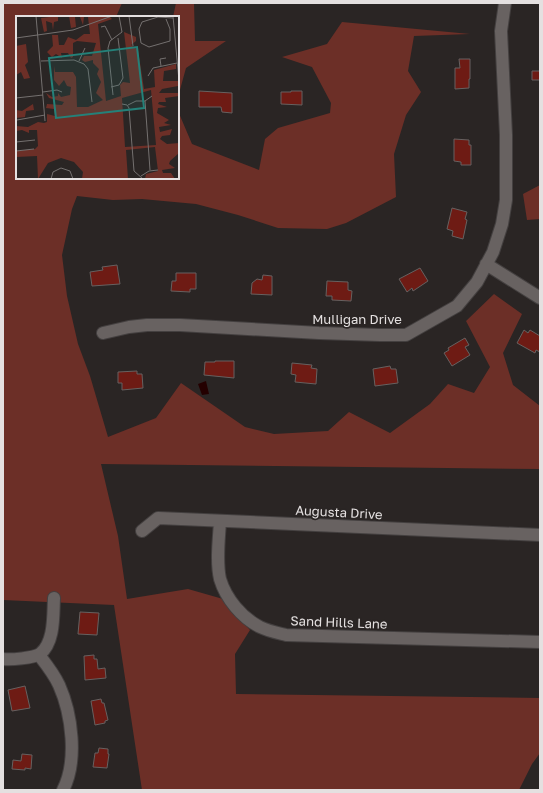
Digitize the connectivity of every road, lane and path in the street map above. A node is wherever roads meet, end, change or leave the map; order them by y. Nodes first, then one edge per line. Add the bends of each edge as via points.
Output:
1 (505, 3) edge
2 (486, 264) junction
3 (540, 298) edge
4 (103, 333) dead end
5 (220, 521) junction
6 (142, 531) dead end
7 (540, 535) edge
8 (54, 598) dead end
9 (540, 642) edge
10 (39, 655) junction
11 (3, 660) edge
12 (63, 790) edge

1 - 2 street, Mulligan Drive via 501,31 506,200 502,224 493,252
2 - 3 street
2 - 4 street, Mulligan Drive via 477,282 457,306 406,334 319,334 180,325 147,325
5 - 6 street, Augusta Drive via 158,518
5 - 7 street, Augusta Drive
5 - 9 street, Sand Hills Lane via 220,579 242,616 261,628 286,636
8 - 10 street via 53,630
10 - 11 street
10 - 12 street via 59,685 67,708 72,752 68,780

